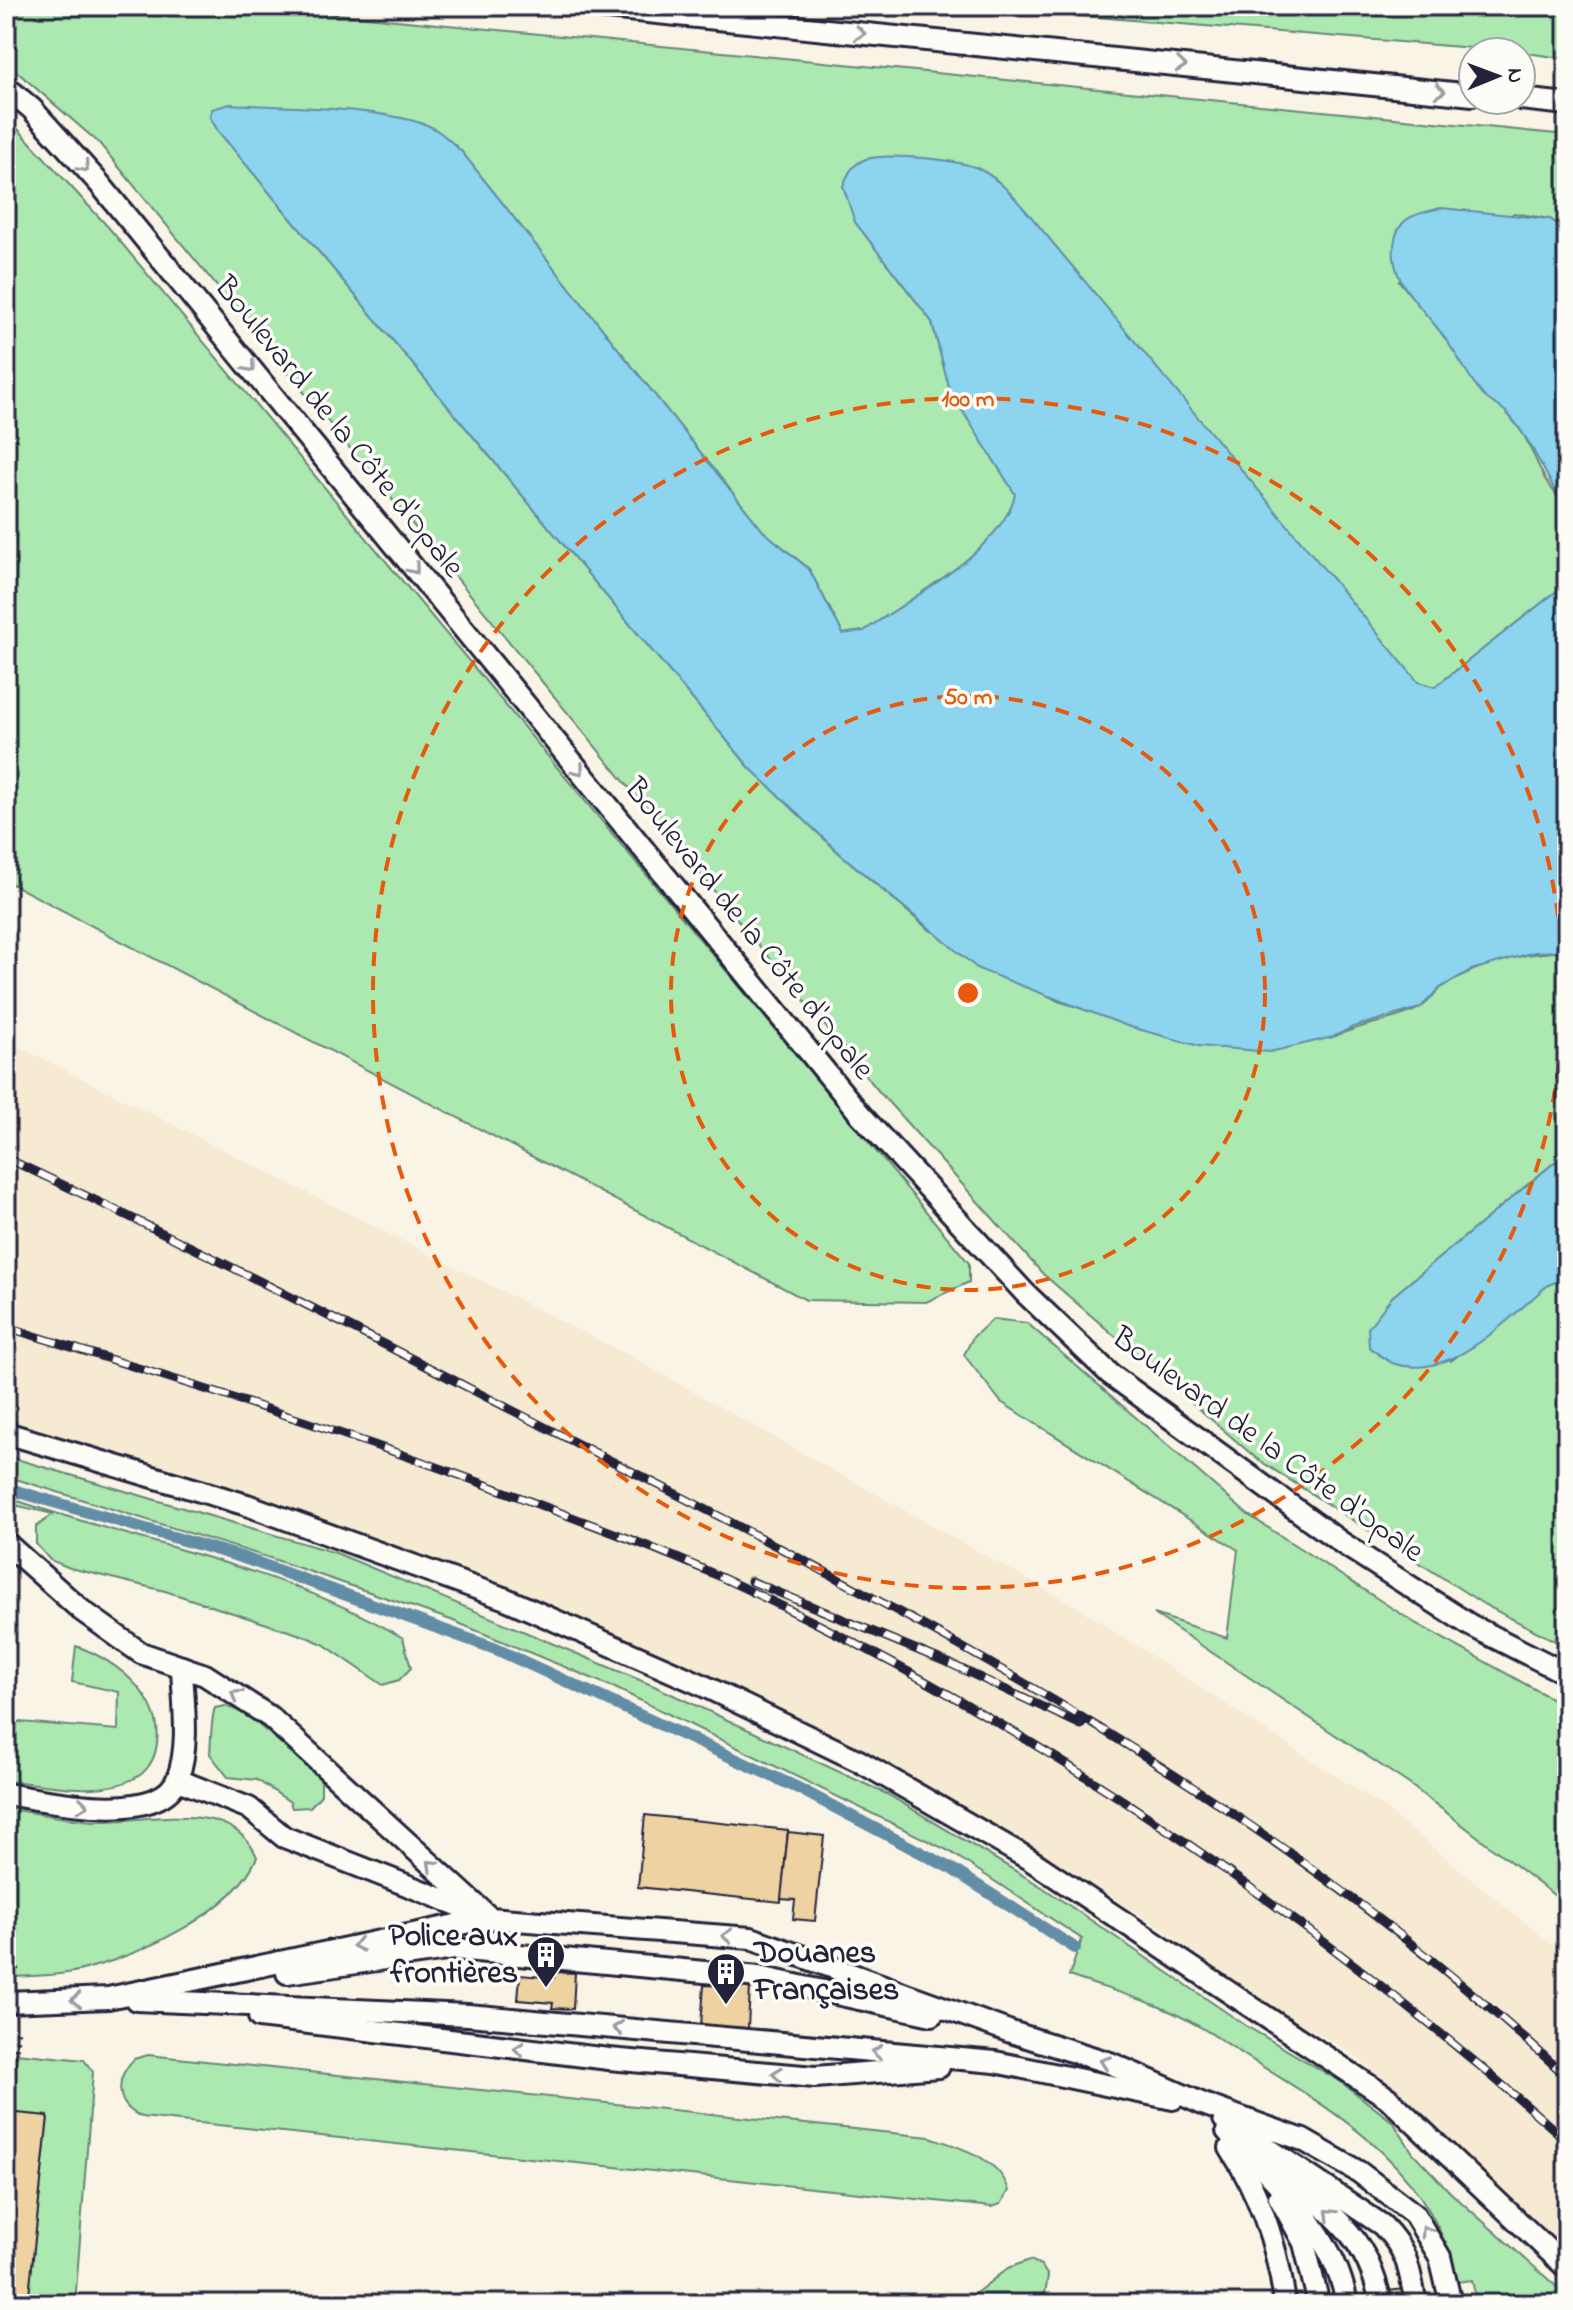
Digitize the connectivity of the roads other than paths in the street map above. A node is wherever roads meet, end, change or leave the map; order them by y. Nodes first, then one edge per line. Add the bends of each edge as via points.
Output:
1 (588, 6) edge
2 (6, 87) edge
3 (1457, 93) edge
4 (1537, 101) edge
5 (1567, 104) edge
6 (6, 1433) edge
7 (6, 1543) edge
8 (182, 1667) junction
9 (1567, 1674) edge
10 (178, 1780) junction
11 (6, 1794) edge
12 (490, 1918) junction
13 (108, 1998) junction
14 (6, 2002) edge
15 (1011, 2032) junction
16 (995, 2062) junction
17 (1203, 2104) junction
18 (1567, 2268) edge
19 (1285, 2304) edge
20 (1319, 2304) edge
21 (1347, 2304) edge
22 (1381, 2304) edge
23 (1416, 2304) edge
24 (1451, 2304) edge

1 -> 3 lane
2 -> 9 lane, Boulevard de la Côte d'Opale via 99,183 860,1114 1025,1293 1110,1374 1342,1543 1470,1625
4 - 5 lane
6 - 18 lane via 247,1505 492,1593 859,1761 1029,1859 1388,2098
7 - 8 lane via 81,1610 141,1653
8 - 10 lane via 184,1729
12 -> 8 lane via 270,1717 205,1675
11 -> 10 lane via 110,1808 138,1806
10 - 12 lane via 249,1808 284,1837
12 -> 13 lane
15 -> 12 lane via 751,1938
13 -> 14 lane
13 - 15 lane via 454,1949 759,1977
16 -> 13 lane via 468,2015
16 -> 13 lane via 815,2077 523,2050
17 -> 15 lane via 1110,2063
16 - 17 lane
17 - 19 lane via 1260,2200
17 - 20 lane via 1277,2193 1304,2243
17 - 21 lane via 1295,2201 1340,2270
22 -> 17 lane via 1372,2264 1353,2236
17 - 23 lane via 1382,2225 1400,2243
24 -> 17 lane via 1440,2257 1414,2214 1359,2172 1303,2140

